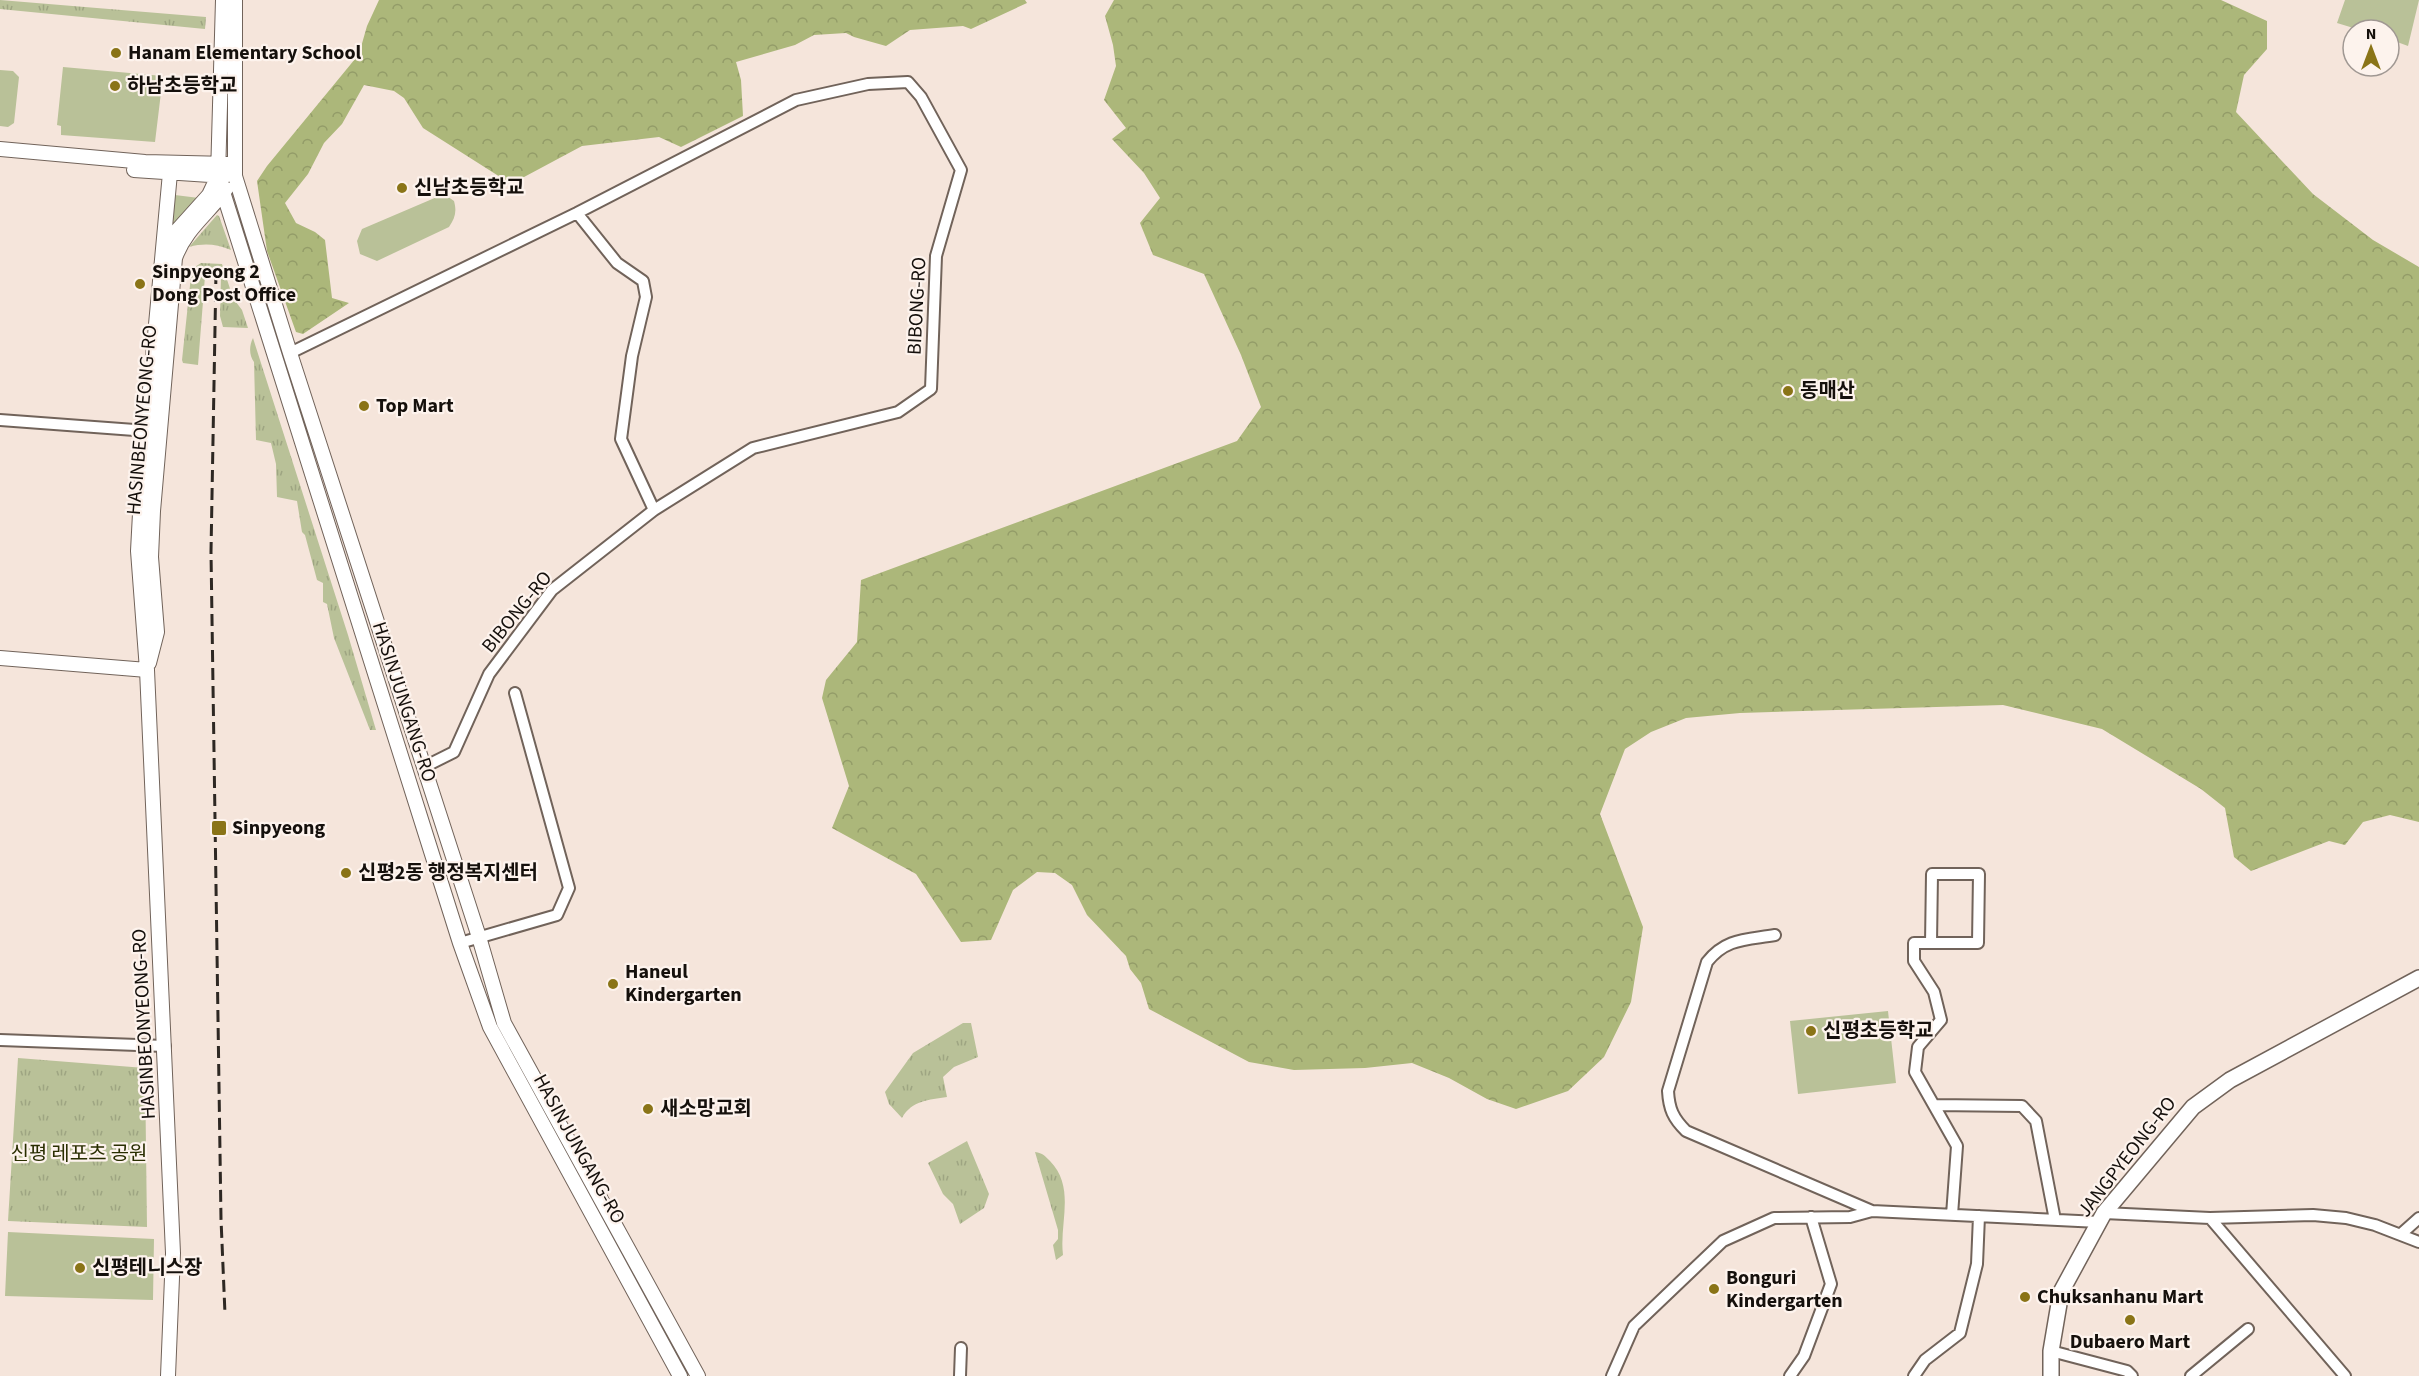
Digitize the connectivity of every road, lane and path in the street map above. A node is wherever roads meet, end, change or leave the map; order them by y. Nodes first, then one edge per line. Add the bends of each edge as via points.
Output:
1 (223, 0) edge
2 (234, 0) edge
3 (228, 34) junction
4 (228, 73) junction
5 (0, 149) edge
6 (0, 158) edge
7 (218, 170) junction
8 (235, 170) junction
9 (170, 173) junction
10 (223, 193) junction
11 (577, 213) junction
12 (164, 250) junction
13 (283, 355) junction
14 (0, 420) edge
15 (153, 432) junction
16 (654, 510) junction
17 (0, 658) edge
18 (147, 670) junction
19 (515, 693) dead end
20 (424, 767) junction
21 (406, 774) junction
22 (1775, 935) dead end
23 (479, 938) junction
24 (460, 943) junction
25 (1931, 943) junction
26 (2419, 978) edge
27 (504, 1023) junction
28 (490, 1027) junction
29 (0, 1040) edge
30 (165, 1046) junction
31 (1934, 1105) junction
32 (1872, 1211) junction
33 (1952, 1215) junction
34 (1979, 1216) junction
35 (1811, 1217) junction
36 (2102, 1218) junction
37 (2210, 1218) junction
38 (2419, 1218) edge
39 (2055, 1220) junction
40 (2401, 1234) junction
41 (2419, 1242) edge
42 (2248, 1329) dead end
43 (962, 1348) dead end
44 (2051, 1351) junction
45 (168, 1376) edge
46 (680, 1376) edge
47 (698, 1376) edge
48 (960, 1376) edge
49 (1612, 1376) edge
50 (1790, 1376) edge
51 (1914, 1376) edge
52 (2051, 1376) edge
53 (2132, 1376) edge
54 (2191, 1376) edge
55 (2345, 1376) edge

1 - 3 street, HASINJUNGANG-RO
2 - 3 street, HASINJUNGANG-RO
3 - 4 street, HASINJUNGANG-RO
4 - 7 street, HASINJUNGANG-RO
4 - 8 street, HASINJUNGANG-RO
5 - 7 street
6 - 9 street
7 - 8 street
7 - 9 street
7 - 10 street, HASINJUNGANG-RO
7 - 12 street via 209,195
8 - 10 street, HASINBEONYEONG-RO
8 - 13 street, HASINJUNGANG-RO
9 - 12 street, HASINBEONYEONG-RO
10 - 13 street, HASINJUNGANG-RO
10 - 15 street, HASINBEONYEONG-RO via 181,241 175,258
11 - 13 street, BIBONG-RO
11 - 16 street via 616,263 643,281 646,297 632,356 621,439
11 - 16 street, BIBONG-RO via 796,100 868,84 908,82 921,97 961,170 936,256 931,389 898,412 753,447
12 - 15 street, HASINBEONYEONG-RO
13 - 20 street
13 - 21 street, HASINJUNGANG-RO
14 - 15 street
15 - 18 street, HASINBEONYEONG-RO via 141,486 138,551
16 - 20 street, BIBONG-RO via 552,590 489,674 454,752
17 - 18 street
18 - 30 street, HASINBEONYEONG-RO
19 - 23 street via 569,888 557,915
20 - 21 street
20 - 23 street
21 - 24 street, HASINJUNGANG-RO
22 - 32 street via 1729,943 1717,949 1707,962 1668,1091 1669,1107 1686,1131
23 - 24 street
23 - 27 street
24 - 28 street, HASINJUNGANG-RO
25 - 25 street via 1932,874 1979,874 1978,943
25 - 31 street via 1914,943 1914,961 1934,992 1941,1020 1918,1047 1916,1072
26 - 36 main road, JANGPYEONG-RO via 2230,1080 2193,1107
27 - 28 street
27 - 47 street
28 - 46 street, HASINJUNGANG-RO
29 - 30 street
30 - 45 street, HASINBEONYEONG-RO via 173,1253
31 - 33 street via 1957,1146
31 - 39 street via 2022,1106 2036,1121
32 - 33 street
32 - 35 street via 1850,1217
33 - 34 street
34 - 39 street
34 - 51 street via 1977,1264 1960,1333 1925,1360
35 - 49 street via 1774,1218 1723,1241 1634,1326
35 - 50 street via 1831,1284 1804,1356
36 - 37 street
36 - 39 street
36 - 44 main road, JANGPYEONG-RO via 2061,1292
37 - 40 street via 2313,1215 2346,1218
37 - 55 street
38 - 40 street
40 - 41 street
42 - 54 street
43 - 48 street
44 - 52 main road, JANGPYEONG-RO
44 - 53 street via 2127,1371

